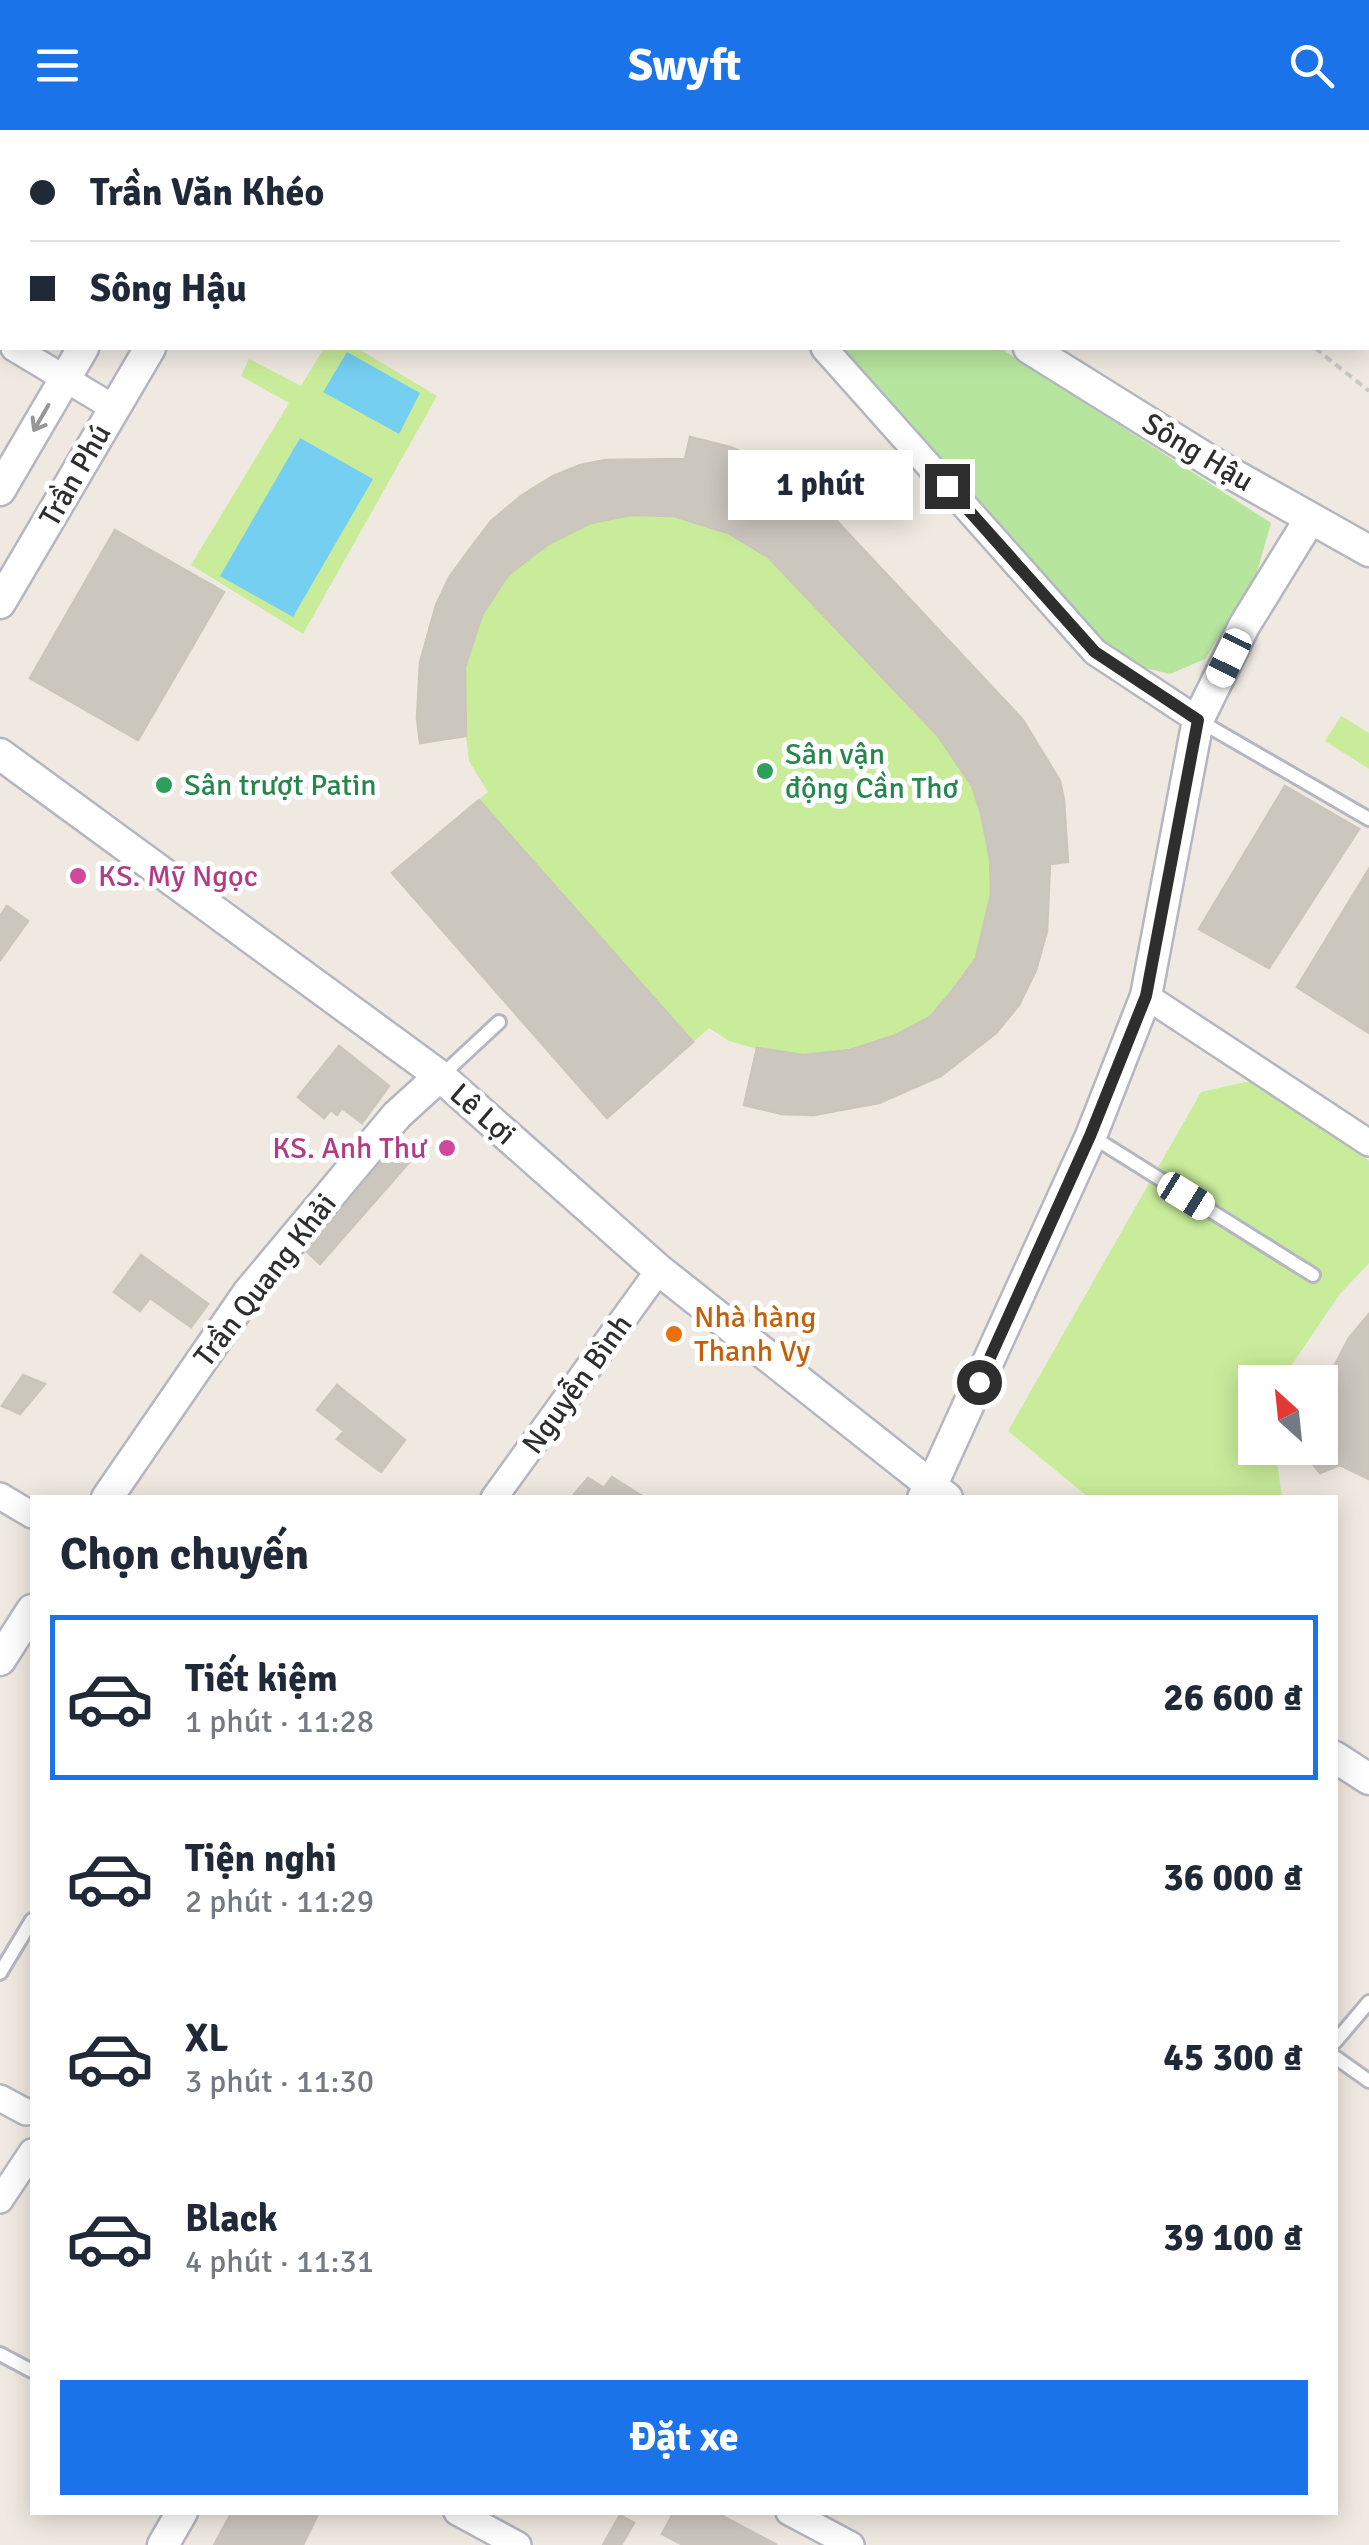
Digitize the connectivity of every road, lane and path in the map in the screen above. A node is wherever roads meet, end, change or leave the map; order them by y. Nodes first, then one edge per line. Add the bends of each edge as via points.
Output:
1 (18, 350) edge
2 (81, 350) edge
3 (149, 350) edge
4 (826, 350) edge
5 (1032, 350) edge
6 (1318, 350) edge
7 (64, 376) junction
8 (1369, 391) edge
9 (114, 408) junction
10 (0, 490) edge
11 (1310, 518) junction
12 (1369, 551) edge
13 (0, 603) edge
14 (1198, 720) junction
15 (0, 754) edge
16 (1369, 820) edge
17 (1146, 996) junction
18 (499, 1022) dead end
19 (440, 1076) junction
20 (1090, 1136) junction
21 (1369, 1142) edge
22 (659, 1270) junction
23 (1313, 1275) dead end
24 (934, 1494) edge
25 (109, 1495) edge
26 (496, 1495) edge
27 (0, 1496) edge
28 (30, 1515) edge
29 (30, 1613) edge
30 (2, 1652) edge
31 (1338, 1759) edge
32 (1369, 1779) edge
33 (30, 1923) edge
34 (0, 1973) edge
35 (1369, 2002) edge
36 (1338, 2038) edge
37 (1338, 2059) edge
38 (1369, 2082) edge
39 (0, 2098) edge
40 (29, 2114) edge
41 (30, 2155) edge
42 (0, 2200) edge
43 (0, 2354) edge
44 (30, 2371) edge
45 (180, 2515) edge
46 (462, 2515) edge
47 (795, 2515) edge
48 (164, 2545) edge
49 (518, 2545) edge
50 (850, 2545) edge

1 - 7 street
2 - 7 street, Trần Phú
3 - 9 street, Trần Phú
4 - 14 street via 1095,652
5 - 11 street, Sông Hậu
6 - 8 path
7 - 9 street
7 -> 10 street, Trần Phú
9 - 13 street, Trần Phú
11 - 12 street, Sông Hậu
11 - 14 street via 1244,626
14 - 16 lane
14 - 17 street
15 - 19 street, Lê Lợi
17 - 20 street
17 - 21 street
18 - 19 lane
19 - 22 street, Lê Lợi
19 - 25 street, Trần Quang Khải via 396,1115 248,1293
20 - 23 lane
20 - 24 street
22 - 24 street, Lê Lợi
22 - 26 street, Nguyễn Bình
27 - 28 street
29 - 30 street
31 - 32 street
33 - 34 lane
35 - 36 lane
37 - 38 lane
39 - 40 street
41 - 42 street
43 - 44 lane
45 - 48 street
46 - 49 street
47 - 50 street

